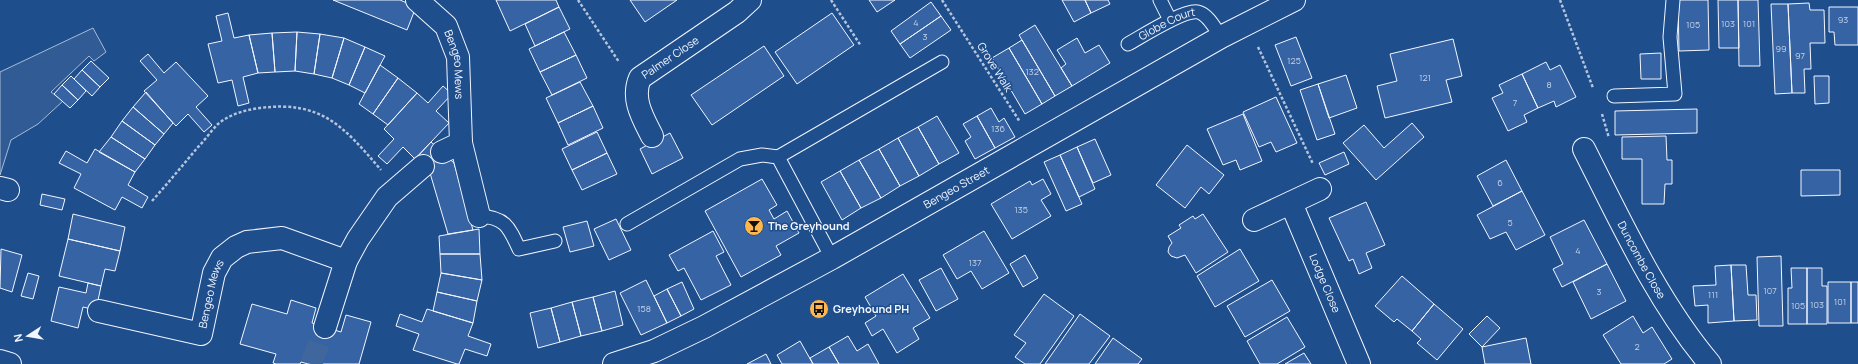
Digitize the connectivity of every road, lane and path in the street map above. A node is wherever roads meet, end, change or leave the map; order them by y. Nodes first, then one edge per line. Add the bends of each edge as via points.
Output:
1 (417, 0) edge
2 (578, 0) edge
3 (750, 0) edge
4 (830, 0) edge
5 (942, 0) edge
6 (1160, 0) edge
7 (1294, 0) edge
8 (1560, 0) edge
9 (1673, 0) edge
10 (1170, 20) junction
11 (1248, 23) junction
12 (1221, 37) junction
13 (1128, 44) dead end
14 (861, 46) dead end
15 (942, 62) dead end
16 (640, 78) junction
17 (1594, 90) dead end
18 (1614, 96) dead end
19 (1601, 112) dead end
20 (652, 136) dead end
21 (1610, 141) dead end
22 (461, 143) junction
23 (1032, 143) junction
24 (1584, 149) dead end
25 (442, 152) dead end
26 (778, 157) junction
27 (424, 166) dead end
28 (397, 188) junction
29 (1320, 189) joint
30 (152, 201) dead end
31 (1291, 203) junction
32 (479, 216) joint
33 (1254, 220) dead end
34 (627, 224) dead end
35 (555, 241) dead end
36 (832, 258) junction
37 (346, 261) junction
38 (99, 311) dead end
39 (325, 327) tunnel mouth
40 (0, 361) edge
41 (10, 364) edge
42 (614, 364) edge
43 (1359, 364) edge
44 (1710, 364) edge

1 - 22 street, Bengeo Mews via 446,26 458,57
2 - 16 path via 621,65
3 - 16 street, Palmer Close via 737,12
4 - 14 path
5 - 23 path, Grove Walk
6 - 10 lane
7 - 11 street, Bengeo Street
8 - 17 path
9 - 18 lane via 1670,37 1675,94
10 - 12 lane, Globe Court via 1198,12 1206,16
10 - 13 lane, Globe Court
11 - 12 street, Bengeo Street
11 - 29 path via 1314,165
12 - 23 street, Bengeo Street
15 - 26 lane
16 - 20 street, Palmer Close via 637,86 639,110
19 - 21 path
22 - 25 street
22 - 32 street, Bengeo Mews
23 - 36 street, Bengeo Street
24 - 44 street, Duncombe Close via 1653,281
26 - 34 lane via 762,155 740,159
26 - 36 lane
27 - 28 street
28 - 30 path via 352,136 334,121 318,112 304,109 268,107 232,115 218,124
28 - 37 street via 374,215
29 - 31 street
31 - 33 street
31 - 43 street, Lodge Close
32 - 35 lane via 491,216 502,221 510,228 519,249
36 - 42 street, Bengeo Street via 704,327 654,350
37 - 38 street, Bengeo Mews via 282,238 247,242 236,247 222,258 214,273 201,334
37 - 39 street
40 - 41 street

